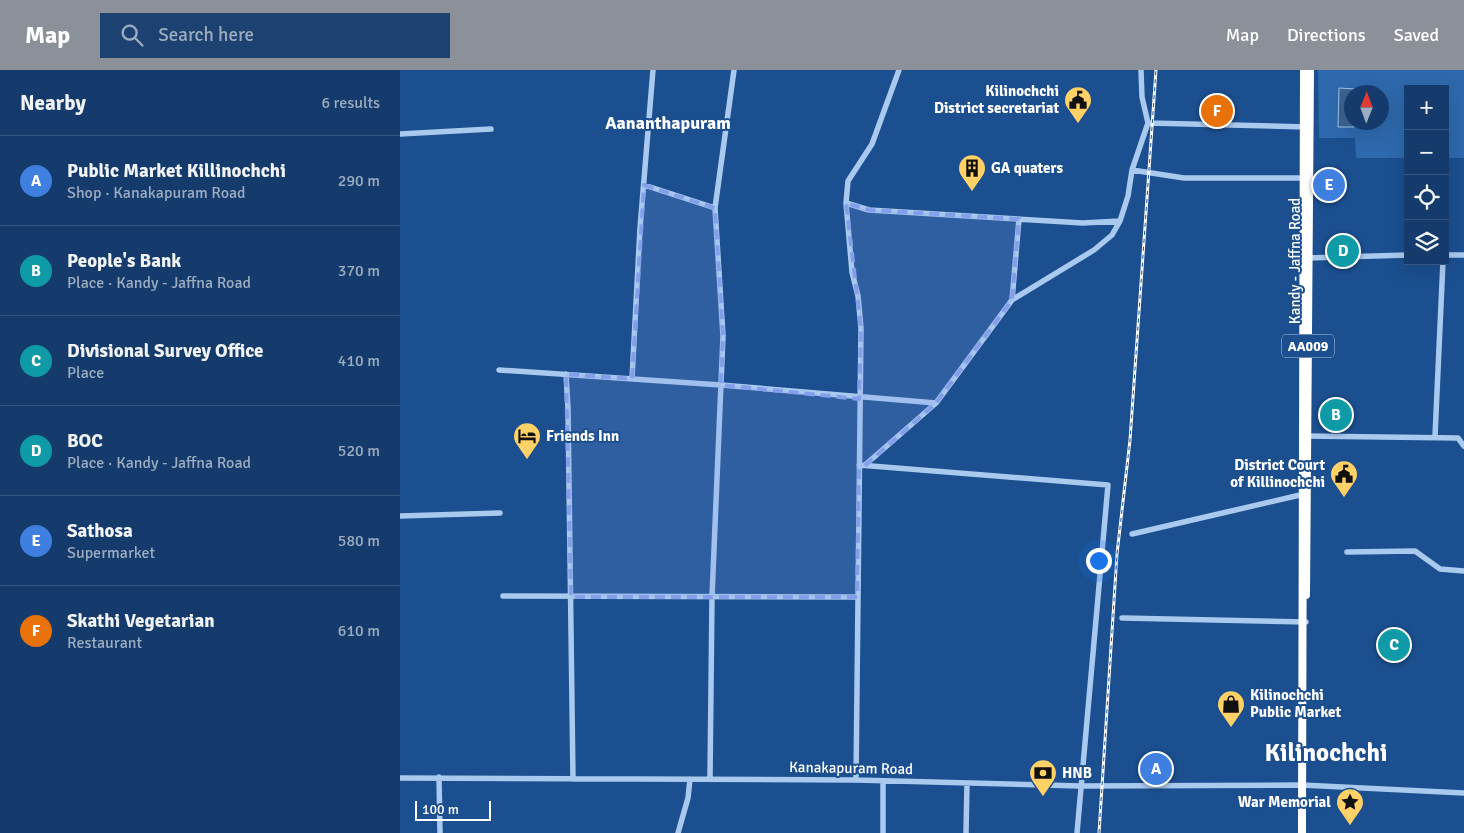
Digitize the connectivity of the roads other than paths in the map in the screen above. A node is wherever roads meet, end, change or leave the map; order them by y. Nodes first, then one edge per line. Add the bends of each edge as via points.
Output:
1 (653, 70) edge
2 (734, 70) edge
3 (899, 70) edge
4 (1141, 70) edge
5 (1304, 70) edge
6 (1310, 70) edge
7 (1148, 123) junction
8 (1306, 127) junction
9 (491, 129) dead end
10 (400, 134) edge
11 (1132, 170) junction
12 (1303, 178) junction
13 (644, 185) junction
14 (846, 203) junction
15 (714, 208) junction
16 (1019, 219) junction
17 (1120, 221) junction
18 (1404, 255) edge
19 (1449, 255) edge
20 (1464, 255) edge
21 (1305, 258) junction
22 (1443, 265) edge
23 (1012, 300) junction
24 (499, 370) dead end
25 (566, 374) junction
26 (632, 379) junction
27 (721, 385) junction
28 (859, 398) junction
29 (936, 403) junction
30 (1304, 436) junction
31 (1435, 436) junction
32 (1464, 446) edge
33 (862, 465) junction
34 (1300, 495) junction
35 (500, 513) dead end
36 (400, 516) edge
37 (1132, 534) dead end
38 (1347, 552) dead end
39 (1464, 571) edge
40 (503, 596) dead end
41 (571, 597) junction
42 (712, 597) junction
43 (858, 597) junction
44 (1122, 618) dead end
45 (1303, 622) junction
46 (439, 777) junction
47 (400, 778) edge
48 (573, 779) junction
49 (690, 779) junction
50 (710, 779) junction
51 (856, 780) junction
52 (883, 781) junction
53 (967, 783) junction
54 (1302, 785) junction
55 (1080, 786) junction
56 (1464, 793) edge
57 (440, 833) edge
58 (678, 833) edge
59 (882, 833) edge
60 (966, 833) edge
61 (1077, 833) edge
62 (1302, 833) edge

1 - 13 street
2 - 15 street
3 - 14 street via 872,144 848,181
4 - 7 street via 1142,97
5 - 8 highway, Kandy - Jaffna Road / AA009
6 - 8 highway, Kandy - Jaffna Road / AA009
7 - 8 street
7 - 11 street
8 - 12 highway, Kandy - Jaffna Road / AA009
8 - 21 highway, Kandy - Jaffna Road / AA009
9 - 10 street
11 - 12 street via 1184,178
11 - 17 street
12 - 21 highway, Kandy - Jaffna Road / AA009
13 - 15 street
13 - 26 street
14 - 16 street via 869,210
14 - 28 street via 861,328
15 - 27 street via 723,336
16 - 17 street via 1083,223
16 - 23 street
17 - 23 street via 1112,236 1094,250
18 - 21 street
19 - 20 street
21 - 30 highway, Kandy - Jaffna Road / AA009
22 - 31 street
23 - 29 street
24 - 25 street
25 - 26 street
25 - 41 street
26 - 27 street
27 - 28 street
27 - 42 street
28 - 29 street
28 - 33 street
29 - 33 street
30 - 31 street
30 - 34 highway, Kandy - Jaffna Road / AA009
30 - 45 highway, Kandy - Jaffna Road / AA009
31 - 32 street via 1458,438
33 - 43 street
33 - 55 street via 1108,485
34 - 37 street
34 - 45 highway, Kandy - Jaffna Road / AA009
35 - 36 street
38 - 39 street via 1415,550 1440,569
40 - 41 street
41 - 42 street
41 - 48 street
42 - 43 street
42 - 50 street
43 - 51 street
44 - 45 street
45 - 54 highway, Kandy - Jaffna Road / AA009
46 - 47 street, Kanakapuram Road
46 - 48 street, Kanakapuram Road
46 - 57 street
48 - 49 street, Kanakapuram Road
49 - 50 street, Kanakapuram Road
49 - 58 street
50 - 51 street, Kanakapuram Road
51 - 52 street, Kanakapuram Road
52 - 53 street, Kanakapuram Road
52 - 59 street
53 - 55 street, Kanakapuram Road
53 - 60 street
54 - 55 street, Kanakapuram Road
54 - 56 street, Kanakapuram Road
54 - 62 highway, Kandy - Jaffna Road / AA009
55 - 61 street

